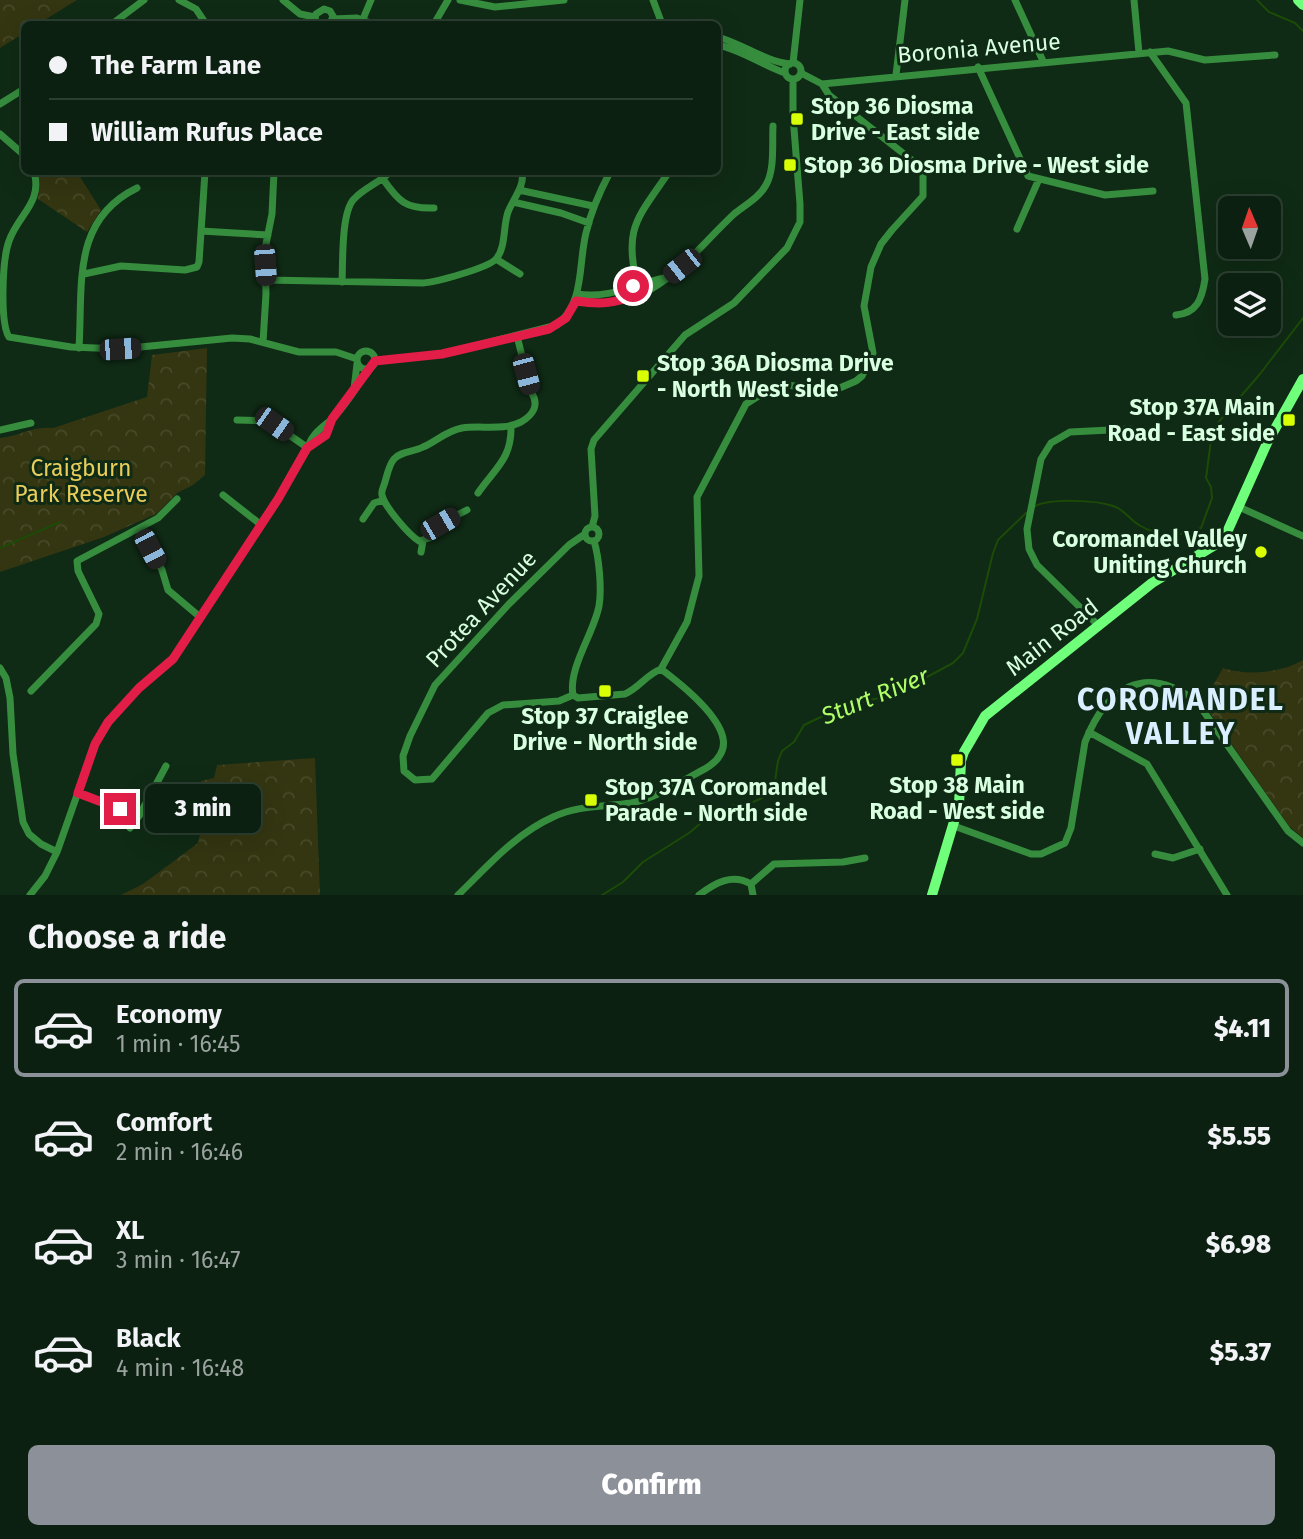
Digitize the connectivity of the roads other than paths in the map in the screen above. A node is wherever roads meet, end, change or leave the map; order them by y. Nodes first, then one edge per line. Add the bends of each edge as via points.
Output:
1 (144, 0) edge
2 (179, 0) edge
3 (283, 0) edge
4 (371, 0) edge
5 (448, 0) edge
6 (460, 0) edge
7 (565, 0) edge
8 (653, 0) edge
9 (800, 0) edge
10 (905, 0) edge
11 (1015, 0) edge
12 (1134, 0) edge
13 (1298, 0) edge
14 (1303, 5) edge
15 (363, 19) junction
16 (116, 21) edge
17 (204, 21) edge
18 (316, 21) edge
19 (332, 21) edge
20 (342, 21) edge
21 (367, 21) edge
22 (436, 21) edge
23 (661, 21) edge
24 (721, 38) edge
25 (721, 46) edge
26 (1150, 52) junction
27 (1139, 53) junction
28 (1275, 55) dead end
29 (1043, 61) junction
30 (792, 64) junction
31 (978, 67) junction
32 (785, 73) junction
33 (801, 73) junction
34 (896, 75) junction
35 (793, 79) junction
36 (822, 84) junction
37 (21, 91) edge
38 (0, 104) edge
39 (773, 126) dead end
40 (1, 137) edge
41 (21, 153) edge
42 (34, 175) edge
43 (205, 175) edge
44 (274, 175) edge
45 (387, 175) edge
46 (523, 175) edge
47 (608, 175) edge
48 (667, 175) edge
49 (383, 179) junction
50 (1039, 179) junction
51 (137, 188) dead end
52 (519, 190) junction
53 (1153, 191) dead end
54 (513, 202) junction
55 (593, 205) junction
56 (434, 208) dead end
57 (589, 223) junction
58 (1017, 229) dead end
59 (201, 231) junction
60 (268, 235) junction
61 (496, 259) junction
62 (1, 264) edge
63 (84, 274) junction
64 (520, 274) dead end
65 (667, 278) junction
66 (266, 280) junction
67 (342, 282) junction
68 (637, 285) junction
69 (639, 294) junction
70 (577, 298) junction
71 (1176, 315) dead end
72 (2, 334) edge
73 (517, 336) junction
74 (263, 342) junction
75 (79, 348) junction
76 (357, 361) junction
77 (375, 361) junction
78 (367, 369) junction
79 (1303, 379) edge
80 (354, 390) junction
81 (237, 420) dead end
82 (31, 423) dead end
83 (511, 426) junction
84 (1130, 429) dead end
85 (0, 430) edge
86 (307, 448) junction
87 (478, 493) dead end
88 (223, 495) dead end
89 (177, 499) dead end
90 (384, 500) junction
91 (1239, 507) junction
92 (467, 510) dead end
93 (363, 519) dead end
94 (260, 524) junction
95 (592, 527) junction
96 (139, 528) junction
97 (585, 534) junction
98 (1303, 536) edge
99 (423, 541) junction
100 (594, 541) junction
101 (421, 552) dead end
102 (200, 617) junction
103 (1098, 625) junction
104 (0, 668) edge
105 (661, 669) junction
106 (32, 691) dead end
107 (573, 695) junction
108 (1089, 732) junction
109 (166, 766) dead end
110 (173, 774) dead end
111 (160, 778) junction
112 (78, 793) junction
113 (139, 817) junction
114 (954, 826) junction
115 (130, 828) dead end
116 (1303, 843) edge
117 (1200, 849) junction
118 (57, 852) junction
119 (1155, 854) dead end
120 (865, 858) dead end
121 (751, 884) junction
122 (30, 895) edge
123 (458, 895) edge
124 (699, 895) edge
125 (753, 895) edge
126 (932, 895) edge
127 (1227, 895) edge

1 - 16 street
2 - 17 street via 196,9
3 - 18 street
4 - 15 street
5 - 22 street
6 - 7 street via 495,8
8 - 23 street
9 - 30 street
10 - 34 street
11 - 29 street
12 - 27 street
13 - 14 main road
15 - 20 street
15 - 21 street
18 - 19 street via 321,10 332,13
24 - 30 street via 776,62
25 - 32 street
26 - 27 street, Boronia Avenue
26 - 28 street, Boronia Avenue via 1174,51 1205,60
26 - 71 street via 1186,103 1205,279 1193,310
27 - 29 street, Boronia Avenue
29 - 31 street, Boronia Avenue
30 - 32 street
30 - 33 street via 800,66
31 - 34 street, Boronia Avenue
31 - 50 street via 1028,176
32 - 35 street
33 - 35 street
33 - 36 street
34 - 36 street, Boronia Avenue
35 - 95 street via 800,204 800,222 793,239 734,303 685,335 594,440
36 - 105 street via 829,96 918,165 923,196 881,244 871,267 864,306 873,353 862,376 835,390 771,388 746,404 697,497 699,576 687,622
37 - 38 street
39 - 65 street via 767,184
40 - 41 street
42 - 62 street via 35,197 9,239
43 - 59 street
44 - 60 street
45 - 49 street
46 - 52 street
47 - 55 street
48 - 68 street via 634,230 632,260
49 - 56 street via 396,198 414,209
49 - 67 street via 356,197 347,210
50 - 53 street via 1105,195
50 - 58 street
51 - 63 street via 110,205 93,227
52 - 54 street
52 - 55 street
54 - 57 street
54 - 61 street
55 - 57 street
57 - 70 street
59 - 60 street
59 - 63 street via 199,262 191,270 121,267
60 - 66 street
61 - 64 street
61 - 67 street via 434,282
62 - 72 street
63 - 75 street
65 - 68 street
65 - 69 street
66 - 67 street
66 - 74 street
68 - 69 street
68 - 70 street via 603,296
69 - 70 street via 605,304
70 - 73 street via 558,325
72 - 75 street via 15,340
73 - 77 street via 442,354
73 - 83 street via 536,406
74 - 75 street via 232,338 120,349
74 - 76 street via 299,352 336,352
76 - 77 street via 362,352 373,355
76 - 78 street
76 - 80 street
77 - 78 street
78 - 80 street
79 - 91 main road, Main Road via 1266,443
80 - 86 street via 326,435
81 - 86 street via 269,421
82 - 85 street
83 - 87 street via 508,453
83 - 90 street via 444,433 395,458 382,491
84 - 103 street via 1070,432 1051,443 1041,458 1031,508 1027,538 1032,559
86 - 94 street
88 - 94 street
89 - 96 street via 158,518
90 - 93 street via 374,503
90 - 99 street via 410,535
91 - 98 street
91 - 103 main road, Main Road via 1215,545 1152,583
92 - 99 street via 440,524
94 - 102 street
95 - 97 street
95 - 100 street via 600,534
96 - 102 street via 168,590
96 - 106 street via 77,561 99,614 96,624 35,682
97 - 100 street
97 - 107 street, Protea Avenue via 508,605 436,685 410,736 403,756 404,771 415,780 432,779 494,708 559,701
99 - 101 street
100 - 107 street via 600,603 573,678
102 - 112 street via 173,659 108,722
103 - 114 main road, Main Road via 980,722 961,761 961,795
104 - 118 street via 10,698 23,822 29,834
105 - 107 street via 625,694
105 - 123 street via 719,726 724,741 720,756 645,799 578,808 541,823 502,852
108 - 114 street via 1065,843 1041,855 1031,854
108 - 116 street via 1103,706 1132,685 1152,683 1183,692 1196,702 1288,831
108 - 117 street via 1147,764
109 - 111 street
110 - 111 street
111 - 113 street
112 - 113 street
112 - 118 street
113 - 115 street
114 - 126 main road, Main Road
117 - 119 street via 1173,858
117 - 127 street
118 - 122 street
120 - 121 street via 774,864
121 - 124 street via 721,880
121 - 125 street

